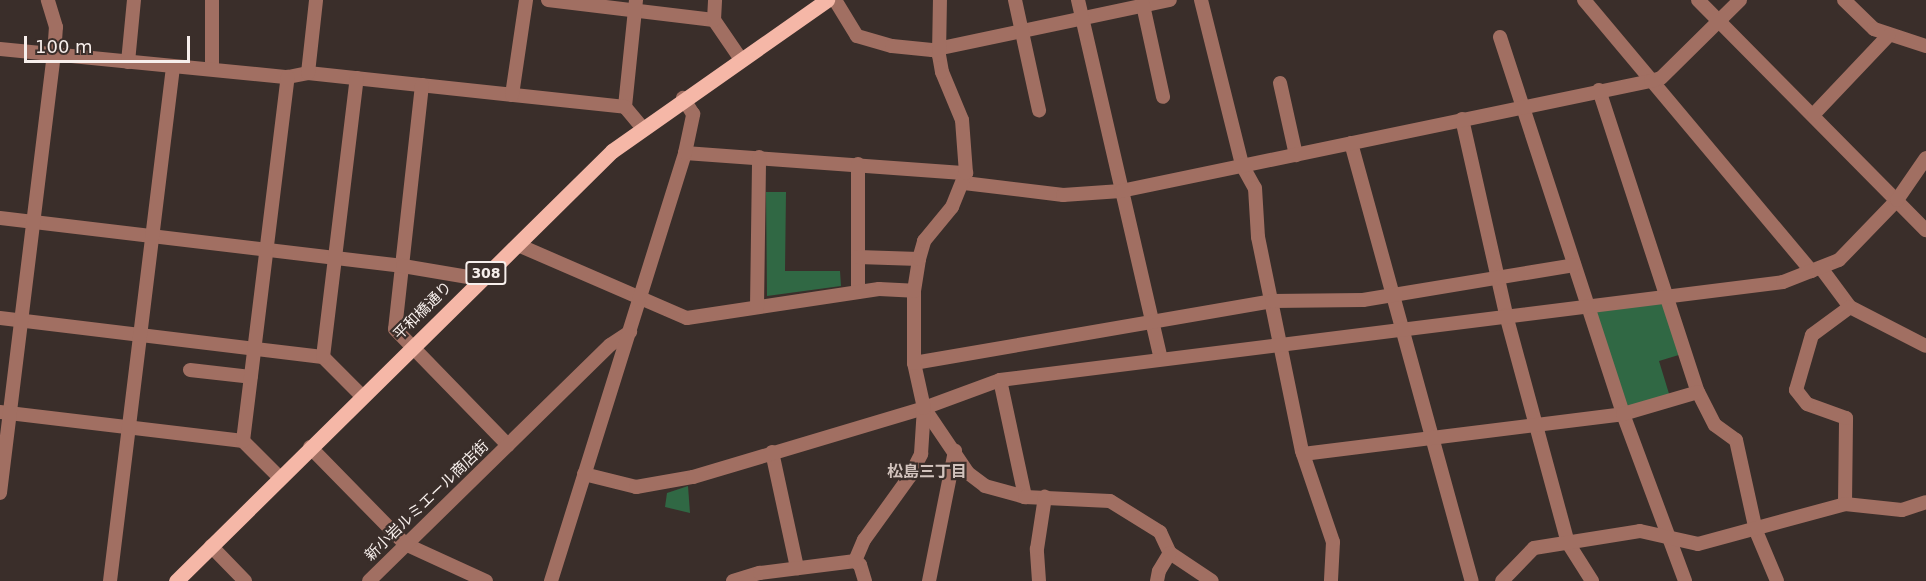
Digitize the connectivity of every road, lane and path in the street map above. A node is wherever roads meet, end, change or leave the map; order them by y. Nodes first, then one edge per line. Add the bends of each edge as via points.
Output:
1 (48, 0) edge
2 (134, 0) edge
3 (212, 0) edge
4 (316, 0) edge
5 (526, 0) edge
6 (548, 0) edge
7 (716, 0) edge
8 (827, 0) edge
9 (835, 0) edge
10 (940, 0) edge
11 (1015, 0) edge
12 (1078, 0) edge
13 (1170, 0) edge
14 (1201, 0) edge
15 (1584, 0) edge
16 (1698, 0) edge
17 (1740, 0) edge
18 (1844, 0) edge
19 (1143, 5) junction
20 (636, 6) edge
21 (1082, 18) junction
22 (714, 20) junction
23 (1718, 21) junction
24 (1022, 31) junction
25 (1888, 36) junction
26 (1500, 37) dead end
27 (1926, 46) edge
28 (0, 49) edge
29 (940, 50) junction
30 (54, 55) junction
31 (740, 58) junction
32 (128, 62) junction
33 (173, 67) junction
34 (212, 68) junction
35 (308, 73) junction
36 (288, 77) junction
37 (357, 78) junction
38 (1652, 81) junction
39 (1280, 83) dead end
40 (422, 85) junction
41 (1599, 90) junction
42 (512, 94) junction
43 (1163, 97) dead end
44 (683, 98) junction
45 (1522, 106) junction
46 (625, 107) junction
47 (1039, 110) dead end
48 (1814, 114) junction
49 (1462, 119) junction
50 (642, 127) junction
51 (1351, 142) junction
52 (685, 153) junction
53 (1296, 154) junction
54 (759, 157) junction
55 (1926, 158) edge
56 (858, 164) junction
57 (1242, 165) junction
58 (965, 178) junction
59 (1121, 191) junction
60 (1897, 200) junction
61 (0, 218) edge
62 (32, 222) junction
63 (1926, 230) edge
64 (153, 237) junction
65 (518, 245) junction
66 (266, 251) junction
67 (858, 257) junction
68 (335, 258) junction
69 (918, 258) junction
70 (1574, 265) junction
71 (403, 266) junction
72 (1816, 270) junction
73 (1498, 278) junction
74 (480, 279) junction
75 (914, 291) junction
76 (858, 292) junction
77 (1393, 296) junction
78 (1668, 296) junction
79 (640, 301) junction
80 (1272, 301) junction
81 (1587, 306) junction
82 (757, 307) junction
83 (1850, 307) junction
84 (1506, 315) junction
85 (0, 318) edge
86 (21, 320) junction
87 (1152, 322) junction
88 (1402, 329) junction
89 (630, 332) junction
90 (141, 335) junction
91 (1281, 343) junction
92 (1926, 346) edge
93 (412, 348) junction
94 (254, 349) junction
95 (323, 357) junction
96 (1161, 360) junction
97 (914, 363) junction
98 (190, 370) dead end
99 (251, 377) junction
100 (1000, 380) junction
101 (1698, 392) junction
102 (361, 395) junction
103 (924, 408) junction
104 (5, 413) edge
105 (1623, 414) junction
106 (1536, 426) junction
107 (129, 427) junction
108 (1432, 439) junction
109 (243, 441) junction
110 (508, 445) junction
111 (310, 447) junction
112 (955, 451) junction
113 (772, 452) junction
114 (1303, 454) junction
115 (584, 474) junction
116 (279, 477) junction
117 (0, 493) edge
118 (1025, 497) junction
119 (1045, 497) junction
120 (1926, 502) edge
121 (1845, 504) junction
122 (1756, 531) junction
123 (1668, 537) junction
124 (1568, 543) junction
125 (405, 544) junction
126 (211, 546) junction
127 (1170, 553) junction
128 (855, 561) junction
129 (797, 568) junction
130 (110, 581) edge
131 (176, 581) edge
132 (245, 581) edge
133 (369, 581) edge
134 (486, 581) edge
135 (552, 581) edge
136 (733, 581) edge
137 (865, 581) edge
138 (929, 581) edge
139 (1039, 581) edge
140 (1157, 581) edge
141 (1212, 581) edge
142 (1331, 581) edge
143 (1472, 581) edge
144 (1502, 581) edge
145 (1592, 581) edge
146 (1685, 581) edge
147 (1777, 581) edge

1 - 30 street via 56,27
2 - 32 street
3 - 34 street
4 - 35 street
5 - 42 street
6 - 20 street
7 - 22 street
8 - 31 main road, 平和橋通り / 308
9 - 29 street via 857,36 892,46
10 - 29 street
11 - 24 street
12 - 21 street
13 - 19 street
14 - 57 street
15 - 38 street
16 - 23 street
17 - 23 street
18 - 25 street via 1874,30
19 - 21 street
19 - 43 street
20 - 22 street
20 - 46 street
21 - 24 street
21 - 59 street
22 - 31 street
23 - 38 street via 1660,78
23 - 48 street
24 - 29 street
24 - 47 street
25 - 27 street
25 - 48 street
26 - 45 street
28 - 30 street
29 - 58 street via 942,72 962,120
30 - 32 street
30 - 62 street
31 - 44 main road, 平和橋通り / 308
32 - 33 street
33 - 34 street
33 - 64 street
34 - 36 street
35 - 36 street
35 - 37 street
36 - 66 street
37 - 40 street
37 - 68 street
38 - 41 street
38 - 72 street
39 - 53 street
40 - 42 street
40 - 71 street
41 - 45 street
41 - 78 street
42 - 46 street
44 - 50 main road, 平和橋通り / 308
44 - 52 street via 693,114
45 - 49 street
45 - 70 street
46 - 50 street
48 - 60 street
49 - 51 street
49 - 73 street
50 - 65 main road, 平和橋通り / 308 via 594,168
51 - 53 street
51 - 77 street
52 - 54 street
52 - 79 street
53 - 57 street
54 - 56 street
54 - 82 street
55 - 60 street
56 - 58 street
56 - 67 street
57 - 59 street
57 - 80 street via 1255,188 1258,237
58 - 59 street via 1063,195
58 - 69 street via 949,213 924,241
59 - 87 street
60 - 63 street
60 - 72 street via 1839,260
61 - 62 street
62 - 64 street
62 - 86 street
64 - 66 street
64 - 90 street
65 - 74 main road, 平和橋通り / 308
65 - 79 street
66 - 68 street
66 - 94 street
67 - 69 street
67 - 76 street
68 - 71 street
68 - 95 street
69 - 75 street
70 - 73 street
70 - 81 street
71 - 74 street
71 - 93 street via 395,329
72 - 78 street via 1784,282
72 - 83 street
73 - 77 street
73 - 84 street
74 - 93 main road, 平和橋通り / 308
75 - 76 street
75 - 97 street
76 - 82 street
77 - 80 street
77 - 88 street
78 - 81 street
78 - 101 street
79 - 82 street via 687,318
79 - 89 street
80 - 87 street
80 - 91 street
81 - 84 street
81 - 105 street
83 - 92 street
83 - 121 street via 1812,335 1796,390 1808,404 1846,418
84 - 88 street
84 - 106 street
85 - 86 street
86 - 90 street
86 - 104 street
87 - 96 street
87 - 97 street
88 - 91 street
88 - 108 street
89 - 110 street, 新小岩ルミエール商店街 via 609,345
89 - 115 street
90 - 94 street
90 - 107 street
91 - 96 street
91 - 114 street
93 - 102 main road, 平和橋通り / 308
93 - 110 street
94 - 95 street
94 - 99 street
95 - 102 street
96 - 100 street
97 - 103 street
98 - 99 street
99 - 109 street
100 - 103 street
100 - 118 street
101 - 105 street
101 - 122 street via 1715,424 1736,441
102 - 111 main road, 平和橋通り / 308
103 - 112 street
103 - 113 street
103 - 128 street via 921,454 864,540
104 - 107 street
104 - 117 street
105 - 106 street
105 - 123 street
106 - 108 street
106 - 124 street
107 - 109 street
107 - 130 street
108 - 114 street
108 - 143 street
109 - 116 street
110 - 125 street, 新小岩ルミエール商店街
111 - 116 main road, 平和橋通り / 308
111 - 125 street
112 - 118 street via 968,473 985,486
112 - 138 street
113 - 115 street via 693,477 647,486
113 - 129 street
114 - 142 street via 1333,542
115 - 135 street
116 - 126 main road, 平和橋通り / 308
118 - 119 street
119 - 127 street via 1110,501 1160,532
119 - 139 street via 1037,549
120 - 121 street via 1902,510
121 - 122 street
122 - 123 street via 1698,544
122 - 147 street
123 - 124 street via 1640,531
123 - 146 street
124 - 144 street via 1534,548
124 - 145 street
125 - 133 street, 新小岩ルミエール商店街
125 - 134 street
126 - 131 main road, 平和橋通り / 308
126 - 132 street
127 - 140 street
127 - 141 street
128 - 129 street
128 - 137 street via 860,564
129 - 136 street

